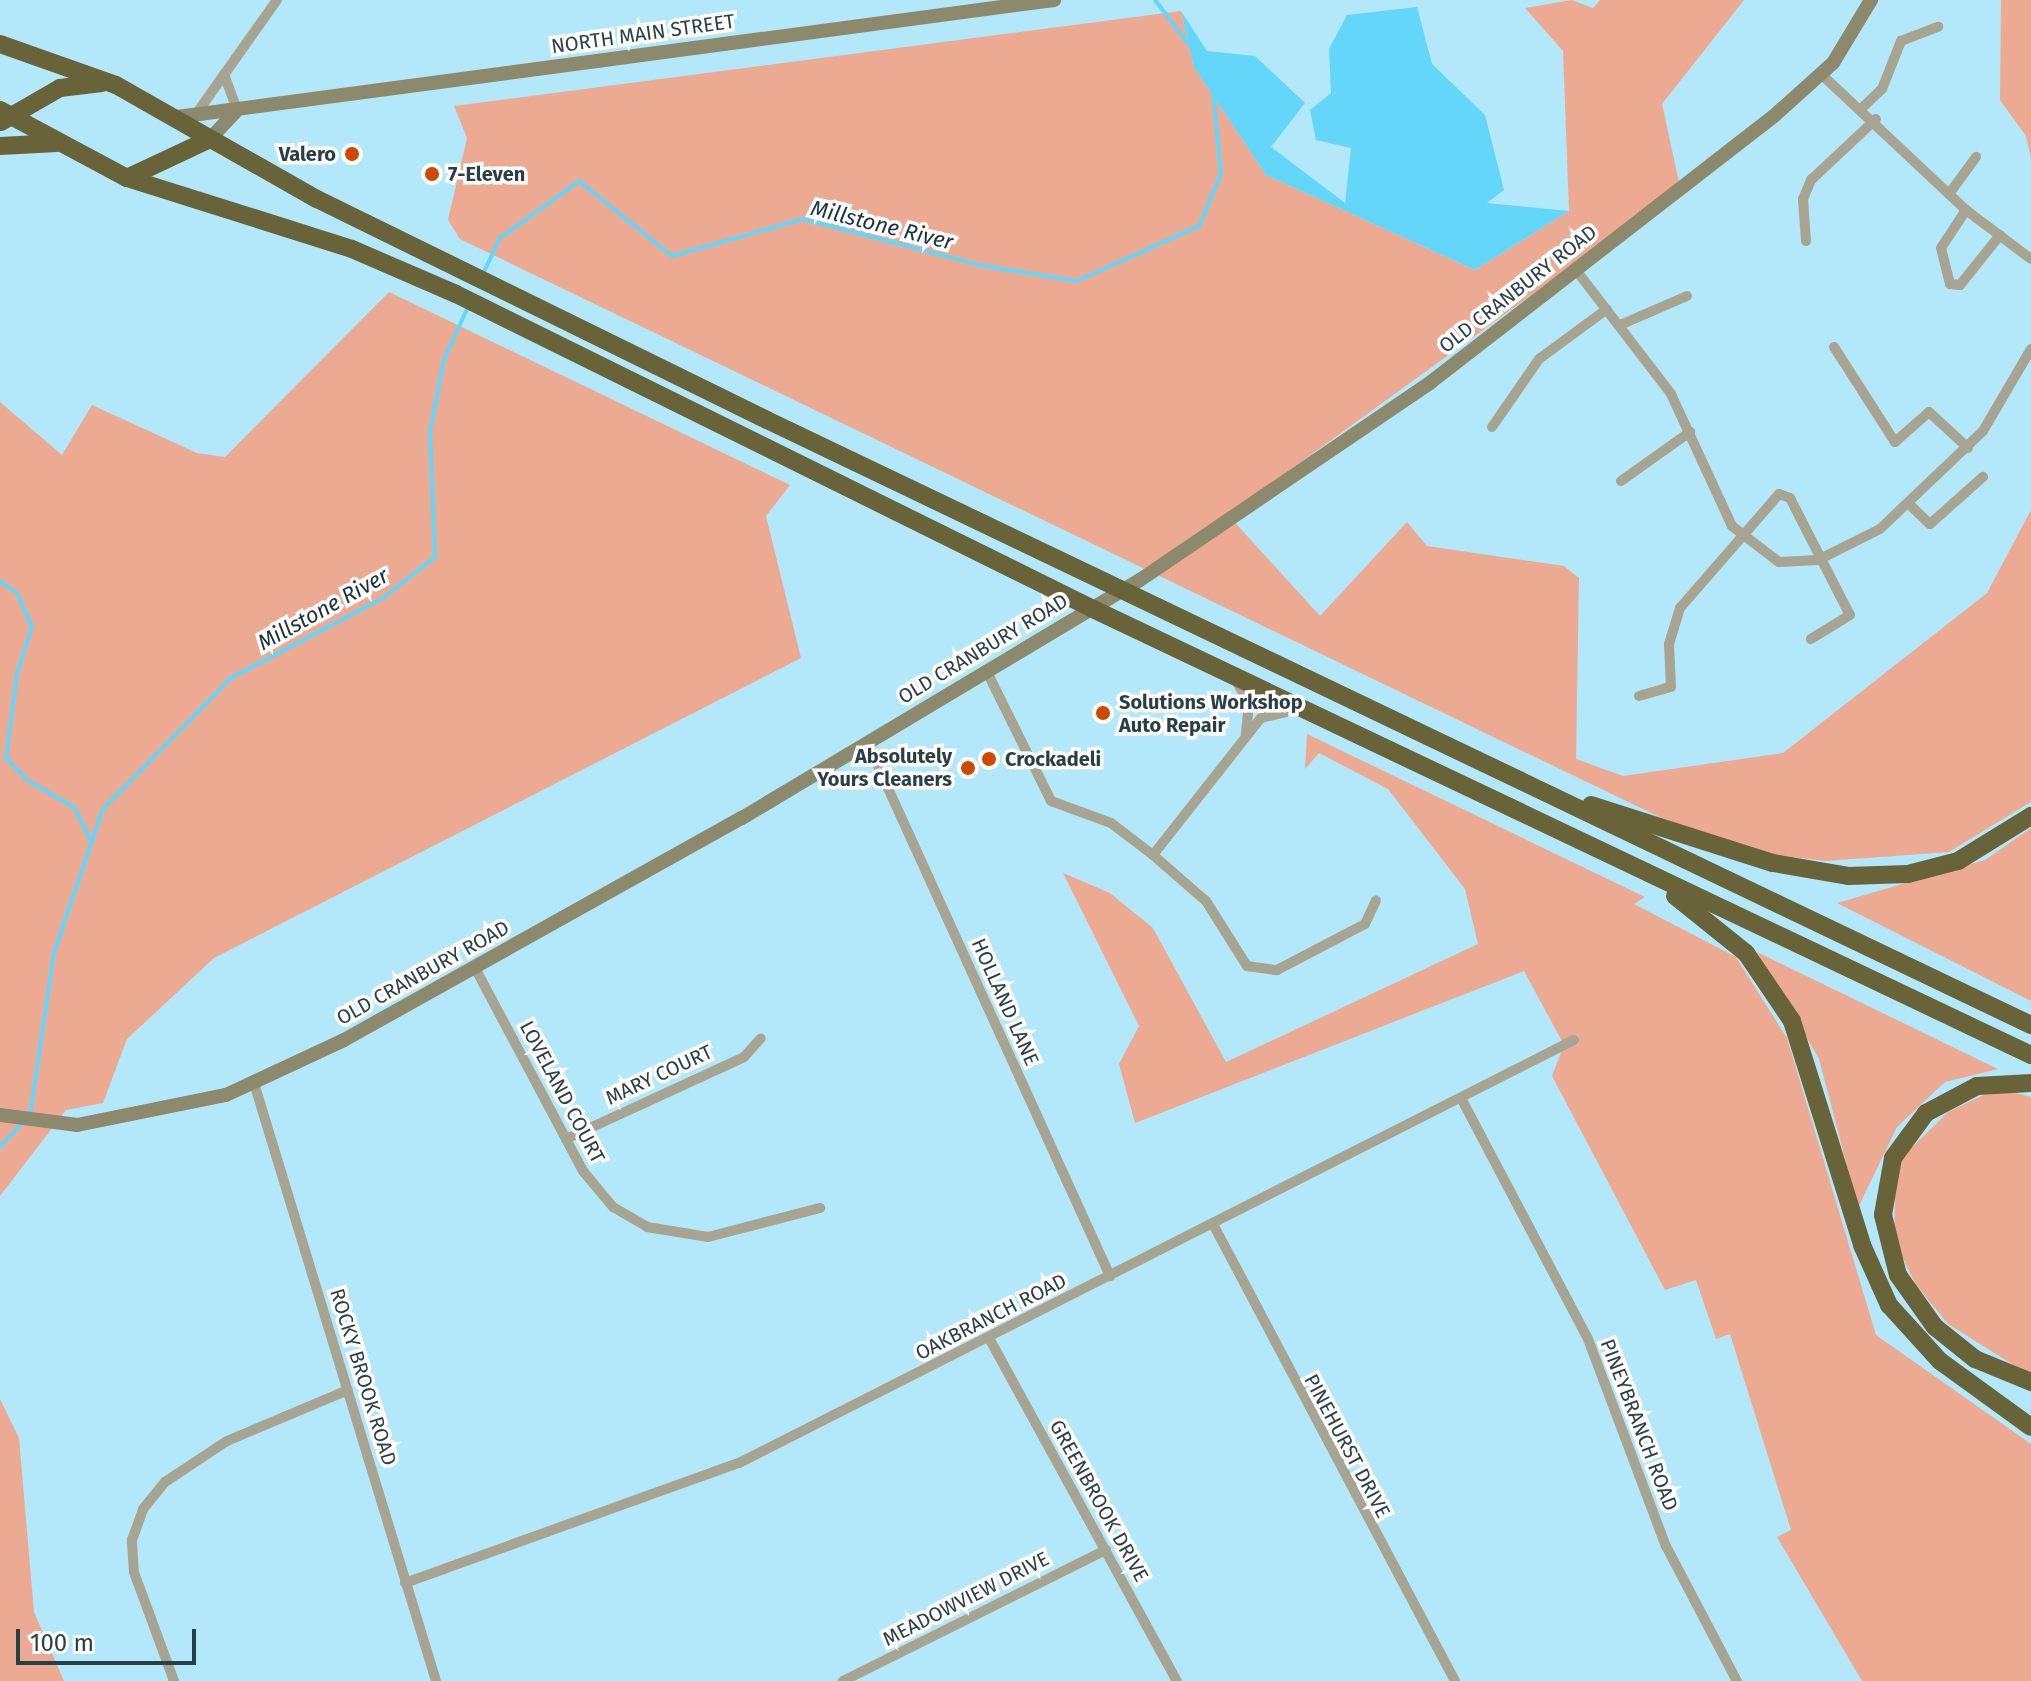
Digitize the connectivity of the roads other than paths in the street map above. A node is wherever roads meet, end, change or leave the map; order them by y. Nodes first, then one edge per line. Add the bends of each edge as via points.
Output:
1 (277, 0) edge
2 (1054, 0) edge
3 (1871, 0) edge
4 (1938, 27) dead end
5 (0, 44) edge
6 (224, 74) junction
7 (1821, 74) junction
8 (116, 85) junction
9 (60, 88) junction
10 (1862, 108) junction
11 (199, 110) junction
12 (237, 110) junction
13 (3, 116) edge
14 (177, 117) junction
15 (1876, 119) junction
16 (210, 139) junction
17 (52, 140) junction
18 (0, 146) edge
19 (182, 156) junction
20 (1976, 157) dead end
21 (127, 178) junction
22 (1949, 194) junction
23 (1966, 210) junction
24 (2000, 235) junction
25 (1806, 241) dead end
26 (2031, 259) edge
27 (1576, 270) junction
28 (1687, 296) dead end
29 (1607, 309) junction
30 (1620, 325) junction
31 (1834, 347) dead end
32 (2031, 349) edge
33 (1492, 427) dead end
34 (1690, 432) junction
35 (1968, 448) junction
36 (1983, 477) dead end
37 (1621, 481) dead end
38 (1908, 503) junction
39 (1738, 534) junction
40 (1818, 560) junction
41 (1120, 592) junction
42 (1091, 608) junction
43 (1811, 639) dead end
44 (986, 670) junction
45 (1228, 673) junction
46 (1639, 696) dead end
47 (1303, 709) junction
48 (1246, 736) junction
49 (867, 742) junction
50 (1520, 782) junction
51 (2031, 816) edge
52 (1153, 855) junction
53 (1630, 865) junction
54 (1376, 900) dead end
55 (474, 966) junction
56 (2031, 1025) edge
57 (761, 1038) dead end
58 (1574, 1040) dead end
59 (2031, 1055) edge
60 (254, 1083) junction
61 (2031, 1083) edge
62 (1461, 1098) junction
63 (5, 1116) edge
64 (566, 1139) junction
65 (820, 1208) dead end
66 (1213, 1224) junction
67 (1110, 1276) junction
68 (989, 1338) junction
69 (2031, 1382) edge
70 (348, 1390) junction
71 (2031, 1427) edge
72 (1106, 1550) junction
73 (405, 1583) junction
74 (174, 1681) edge
75 (436, 1681) edge
76 (843, 1681) edge
77 (1177, 1681) edge
78 (1455, 1681) edge
79 (1737, 1681) edge

1 - 6 street
2 - 12 street, NORTH MAIN STREET
3 - 7 street, OLD CRANBURY ROAD via 1849,44
4 - 10 street via 1901,41 1882,89
5 - 8 highway
6 - 11 street
6 - 12 street
7 - 10 street
7 - 27 street, OLD CRANBURY ROAD
8 - 9 highway
8 - 14 highway
9 - 13 highway
9 - 17 highway via 43,106
10 - 15 street
11 - 12 street, NORTH MAIN STREET
11 - 14 street, NORTH MAIN STREET
12 - 16 street
13 - 17 highway
14 - 16 highway
14 - 19 highway via 185,133
15 - 22 street
15 - 25 street via 1811,180 1803,199
16 - 19 highway
16 - 41 highway via 494,286
17 - 18 highway
17 - 21 highway
19 - 21 highway
20 - 22 street
21 - 42 highway via 352,249 456,294
22 - 23 street
23 - 24 street
23 - 24 street via 1941,248 1950,284 1960,285
24 - 26 street
27 - 29 street
27 - 41 street, OLD CRANBURY ROAD via 1431,382
28 - 30 street
29 - 30 street
29 - 33 street via 1539,359
30 - 34 street
31 - 35 street via 1895,442 1929,412
32 - 35 street via 1996,416
34 - 37 street
34 - 39 street via 1709,486
35 - 38 street
36 - 38 street via 1930,524
38 - 40 street via 1880,529
39 - 40 street via 1779,562
39 - 40 street via 1773,496 1786,495
39 - 46 street via 1680,608 1669,644 1671,687
40 - 43 street via 1850,615
41 - 42 street, OLD CRANBURY ROAD
41 - 50 highway
42 - 44 street, OLD CRANBURY ROAD
42 - 45 highway
44 - 49 street, OLD CRANBURY ROAD
44 - 52 street via 1051,801 1111,823
45 - 47 highway
45 - 48 street via 1249,704
47 - 48 street via 1261,718
47 - 53 highway
48 - 52 street
49 - 55 street, OLD CRANBURY ROAD via 653,871
49 - 67 street, HOLLAND LANE
50 - 51 highway via 1773,863 1848,876 1908,874 1958,861
50 - 56 highway
52 - 54 street via 1206,901 1239,959 1256,970 1277,970 1365,924
53 - 59 highway
53 - 71 highway via 1730,937 1765,976 1803,1048 1862,1245 1889,1305 1940,1361
55 - 60 street, OLD CRANBURY ROAD
55 - 64 street, LOVELAND COURT
57 - 64 street, MARY COURT via 744,1057
58 - 62 street, OAKBRANCH ROAD
60 - 63 street, OLD CRANBURY ROAD via 165,1110 47,1123
60 - 70 street, ROCKY BROOK ROAD
61 - 69 highway via 1977,1086 1926,1113 1893,1158 1883,1215 1898,1275 1935,1327 1975,1359
62 - 66 street, OAKBRANCH ROAD
62 - 79 street, PINEYBRANCH ROAD via 1588,1339 1666,1546
64 - 65 street, LOVELAND COURT via 595,1188 647,1227 708,1237
66 - 67 street, OAKBRANCH ROAD
66 - 78 street, PINEHURST DRIVE
67 - 68 street, OAKBRANCH ROAD
68 - 72 street, GREENBROOK DRIVE
68 - 73 street, OAKBRANCH ROAD via 739,1463
70 - 73 street, ROCKY BROOK ROAD
70 - 74 street via 227,1441 165,1482 143,1509 132,1540 134,1572
72 - 76 street, MEADOWVIEW DRIVE
72 - 77 street, GREENBROOK DRIVE
73 - 75 street, ROCKY BROOK ROAD

